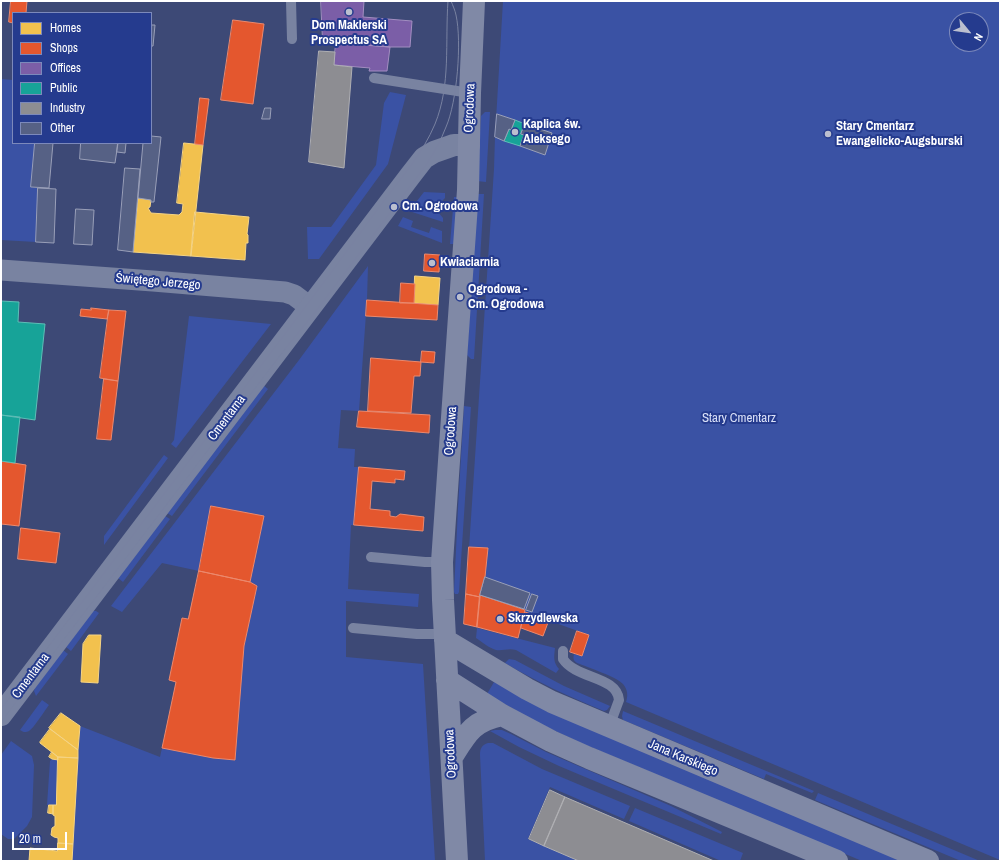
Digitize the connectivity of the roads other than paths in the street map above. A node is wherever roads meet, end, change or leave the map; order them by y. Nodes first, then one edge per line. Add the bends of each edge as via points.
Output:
1 (291, 1) edge
2 (474, 1) edge
3 (292, 39) dead end
4 (374, 78) dead end
5 (470, 93) junction
6 (469, 145) junction
7 (1, 270) edge
8 (310, 307) junction
9 (371, 557) dead end
10 (442, 562) junction
11 (353, 628) dead end
12 (445, 637) junction
13 (563, 651) dead end
14 (448, 680) junction
15 (1, 715) edge
16 (502, 715) junction
17 (609, 727) junction
18 (452, 757) junction
19 (457, 861) edge
20 (837, 861) edge
21 (928, 861) edge

1 - 3 lane
2 - 5 main road, Ogrodowa
4 - 5 lane
5 - 6 main road, Ogrodowa
6 - 8 street, Cmentarna via 454,145 424,158
6 - 10 main road, Ogrodowa
7 - 8 street, Świętego Jerzego via 285,292 294,295
8 - 15 street, Cmentarna
9 - 10 lane
10 - 12 main road, Ogrodowa
11 - 12 lane
12 - 14 main road, Ogrodowa
12 - 17 main road, Jana Karskiego via 527,690
13 - 17 lane via 563,659 567,665 606,682 616,690 620,700
14 - 16 main road
14 - 18 main road, Ogrodowa
16 - 18 main road via 475,725
16 - 20 main road via 589,758
17 - 21 main road, Jana Karskiego
18 - 19 main road, Ogrodowa

